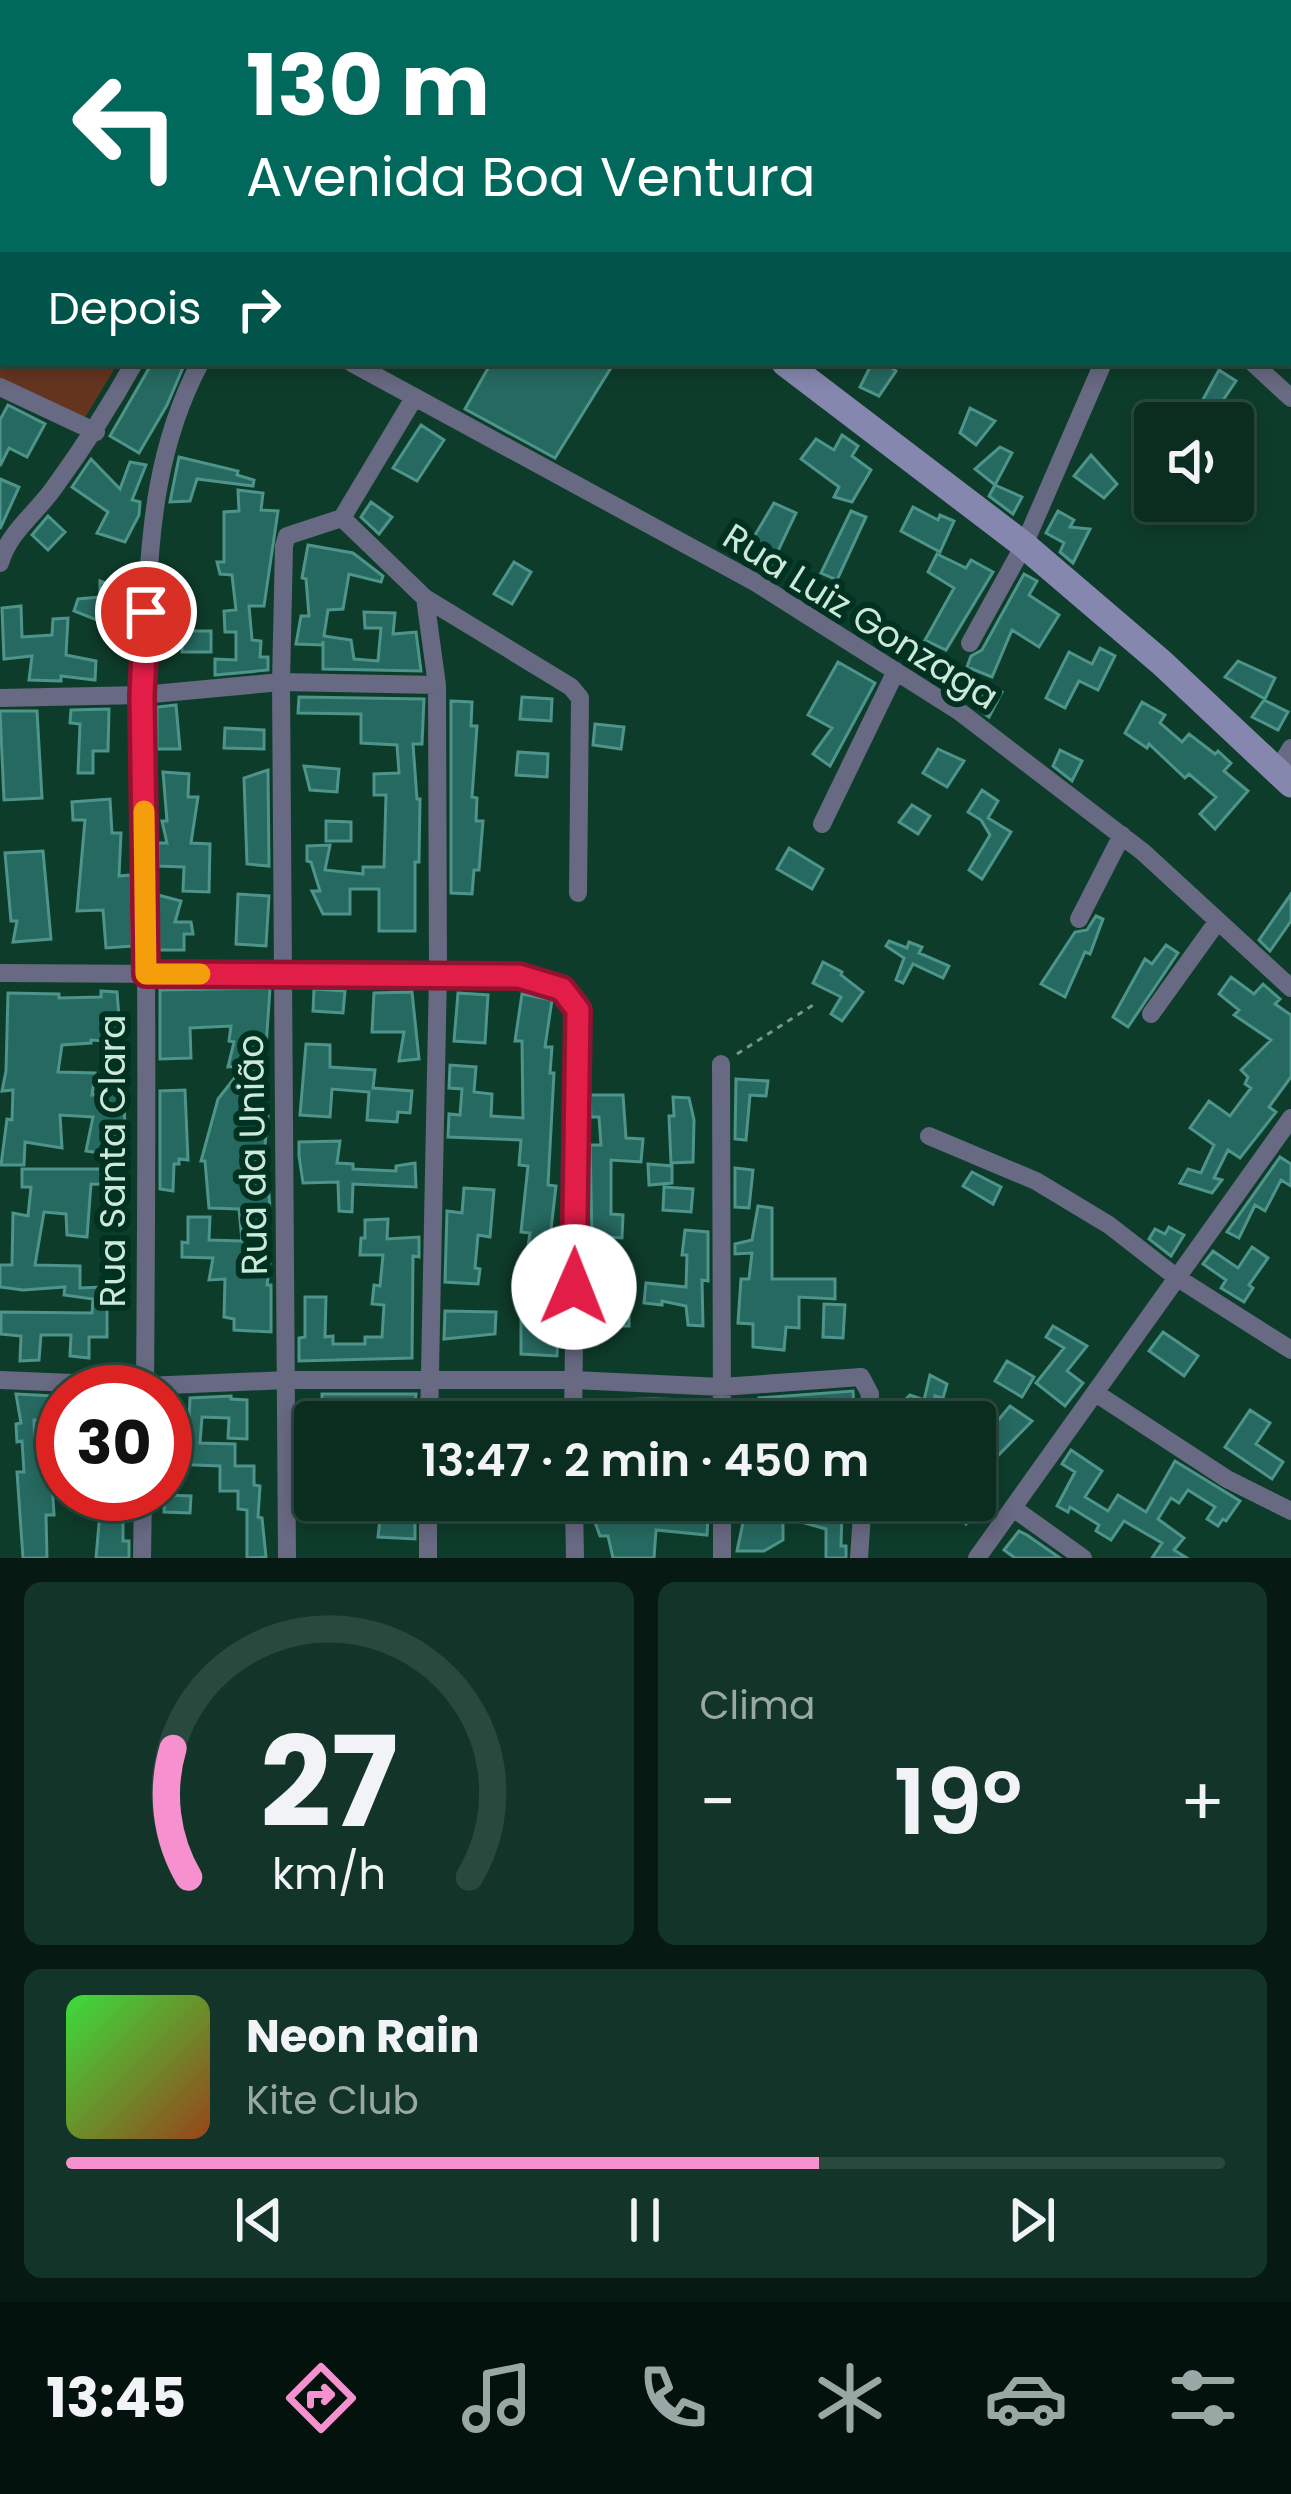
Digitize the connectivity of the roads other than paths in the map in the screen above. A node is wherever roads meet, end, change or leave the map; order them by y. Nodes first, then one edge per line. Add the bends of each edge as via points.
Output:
1 (132, 366) edge
2 (199, 366) edge
3 (357, 366) edge
4 (789, 366) edge
5 (1102, 366) edge
6 (1256, 366) edge
7 (0, 387) edge
8 (414, 398) junction
9 (1291, 398) edge
10 (96, 432) junction
11 (342, 518) junction
12 (1024, 545) junction
13 (0, 562) edge
14 (425, 598) junction
15 (970, 643) dead end
16 (896, 671) junction
17 (281, 682) junction
18 (437, 685) junction
19 (142, 695) junction
20 (0, 698) edge
21 (1286, 768) edge
22 (822, 824) dead end
23 (1122, 835) junction
24 (578, 893) dead end
25 (1079, 919) dead end
26 (1216, 922) junction
27 (283, 973) junction
28 (438, 973) junction
29 (0, 974) edge
30 (146, 974) junction
31 (1291, 988) edge
32 (1151, 1014) dead end
33 (721, 1064) road end
34 (1291, 1118) edge
35 (928, 1136) dead end
36 (1176, 1277) junction
37 (1291, 1350) edge
38 (145, 1365) edge
39 (430, 1379) junction
40 (0, 1380) edge
41 (287, 1380) junction
42 (573, 1380) junction
43 (36, 1382) edge
44 (192, 1386) edge
45 (722, 1387) junction
46 (1096, 1394) junction
47 (429, 1401) edge
48 (573, 1401) edge
49 (722, 1401) edge
50 (870, 1401) edge
51 (1013, 1508) junction
52 (1291, 1511) edge
53 (143, 1521) edge
54 (428, 1521) edge
55 (574, 1521) edge
56 (722, 1521) edge
57 (862, 1521) edge
58 (142, 1558) edge
59 (287, 1558) edge
60 (428, 1558) edge
61 (574, 1558) edge
62 (722, 1558) edge
63 (860, 1558) edge
64 (977, 1558) edge
65 (1083, 1558) edge

1 - 10 street
2 - 19 street, Rua Santa Clara via 173,421 153,503
3 - 8 street, Rua Luiz Gonzaga
4 - 12 street
5 - 12 street
6 - 9 street
7 - 10 street
8 - 11 street
8 - 16 street, Rua Luiz Gonzaga via 753,581
10 - 13 street
11 - 14 street
11 - 17 street, Rua da União via 287,536
12 - 15 street
12 - 21 street
14 - 18 street
14 - 24 street via 580,698
16 - 22 street
16 - 23 street, Rua Luiz Gonzaga
17 - 18 street
17 - 19 street
17 - 27 street, Rua da União
18 - 28 street
19 - 20 street
19 - 30 street, Rua Santa Clara
23 - 25 street
23 - 26 street, Rua Luiz Gonzaga
26 - 31 street, Rua Luiz Gonzaga
26 - 32 street
27 - 28 street
27 - 30 street
27 - 41 street, Rua da União
28 - 39 street
28 - 42 street via 542,980 578,1010
29 - 30 street
30 - 38 street, Rua Santa Clara
33 - 45 street
34 - 36 street
35 - 36 street via 1036,1181
36 - 37 street
36 - 46 street
39 - 41 street
39 - 42 street
39 - 47 street
40 - 43 street
41 - 44 street
41 - 59 street, Rua da União
42 - 45 street
42 - 48 street
45 - 49 street
45 - 50 street via 861,1377
46 - 51 street
46 - 52 street
51 - 64 street
51 - 65 street
53 - 58 street
54 - 60 street
55 - 61 street
56 - 62 street
57 - 63 street

